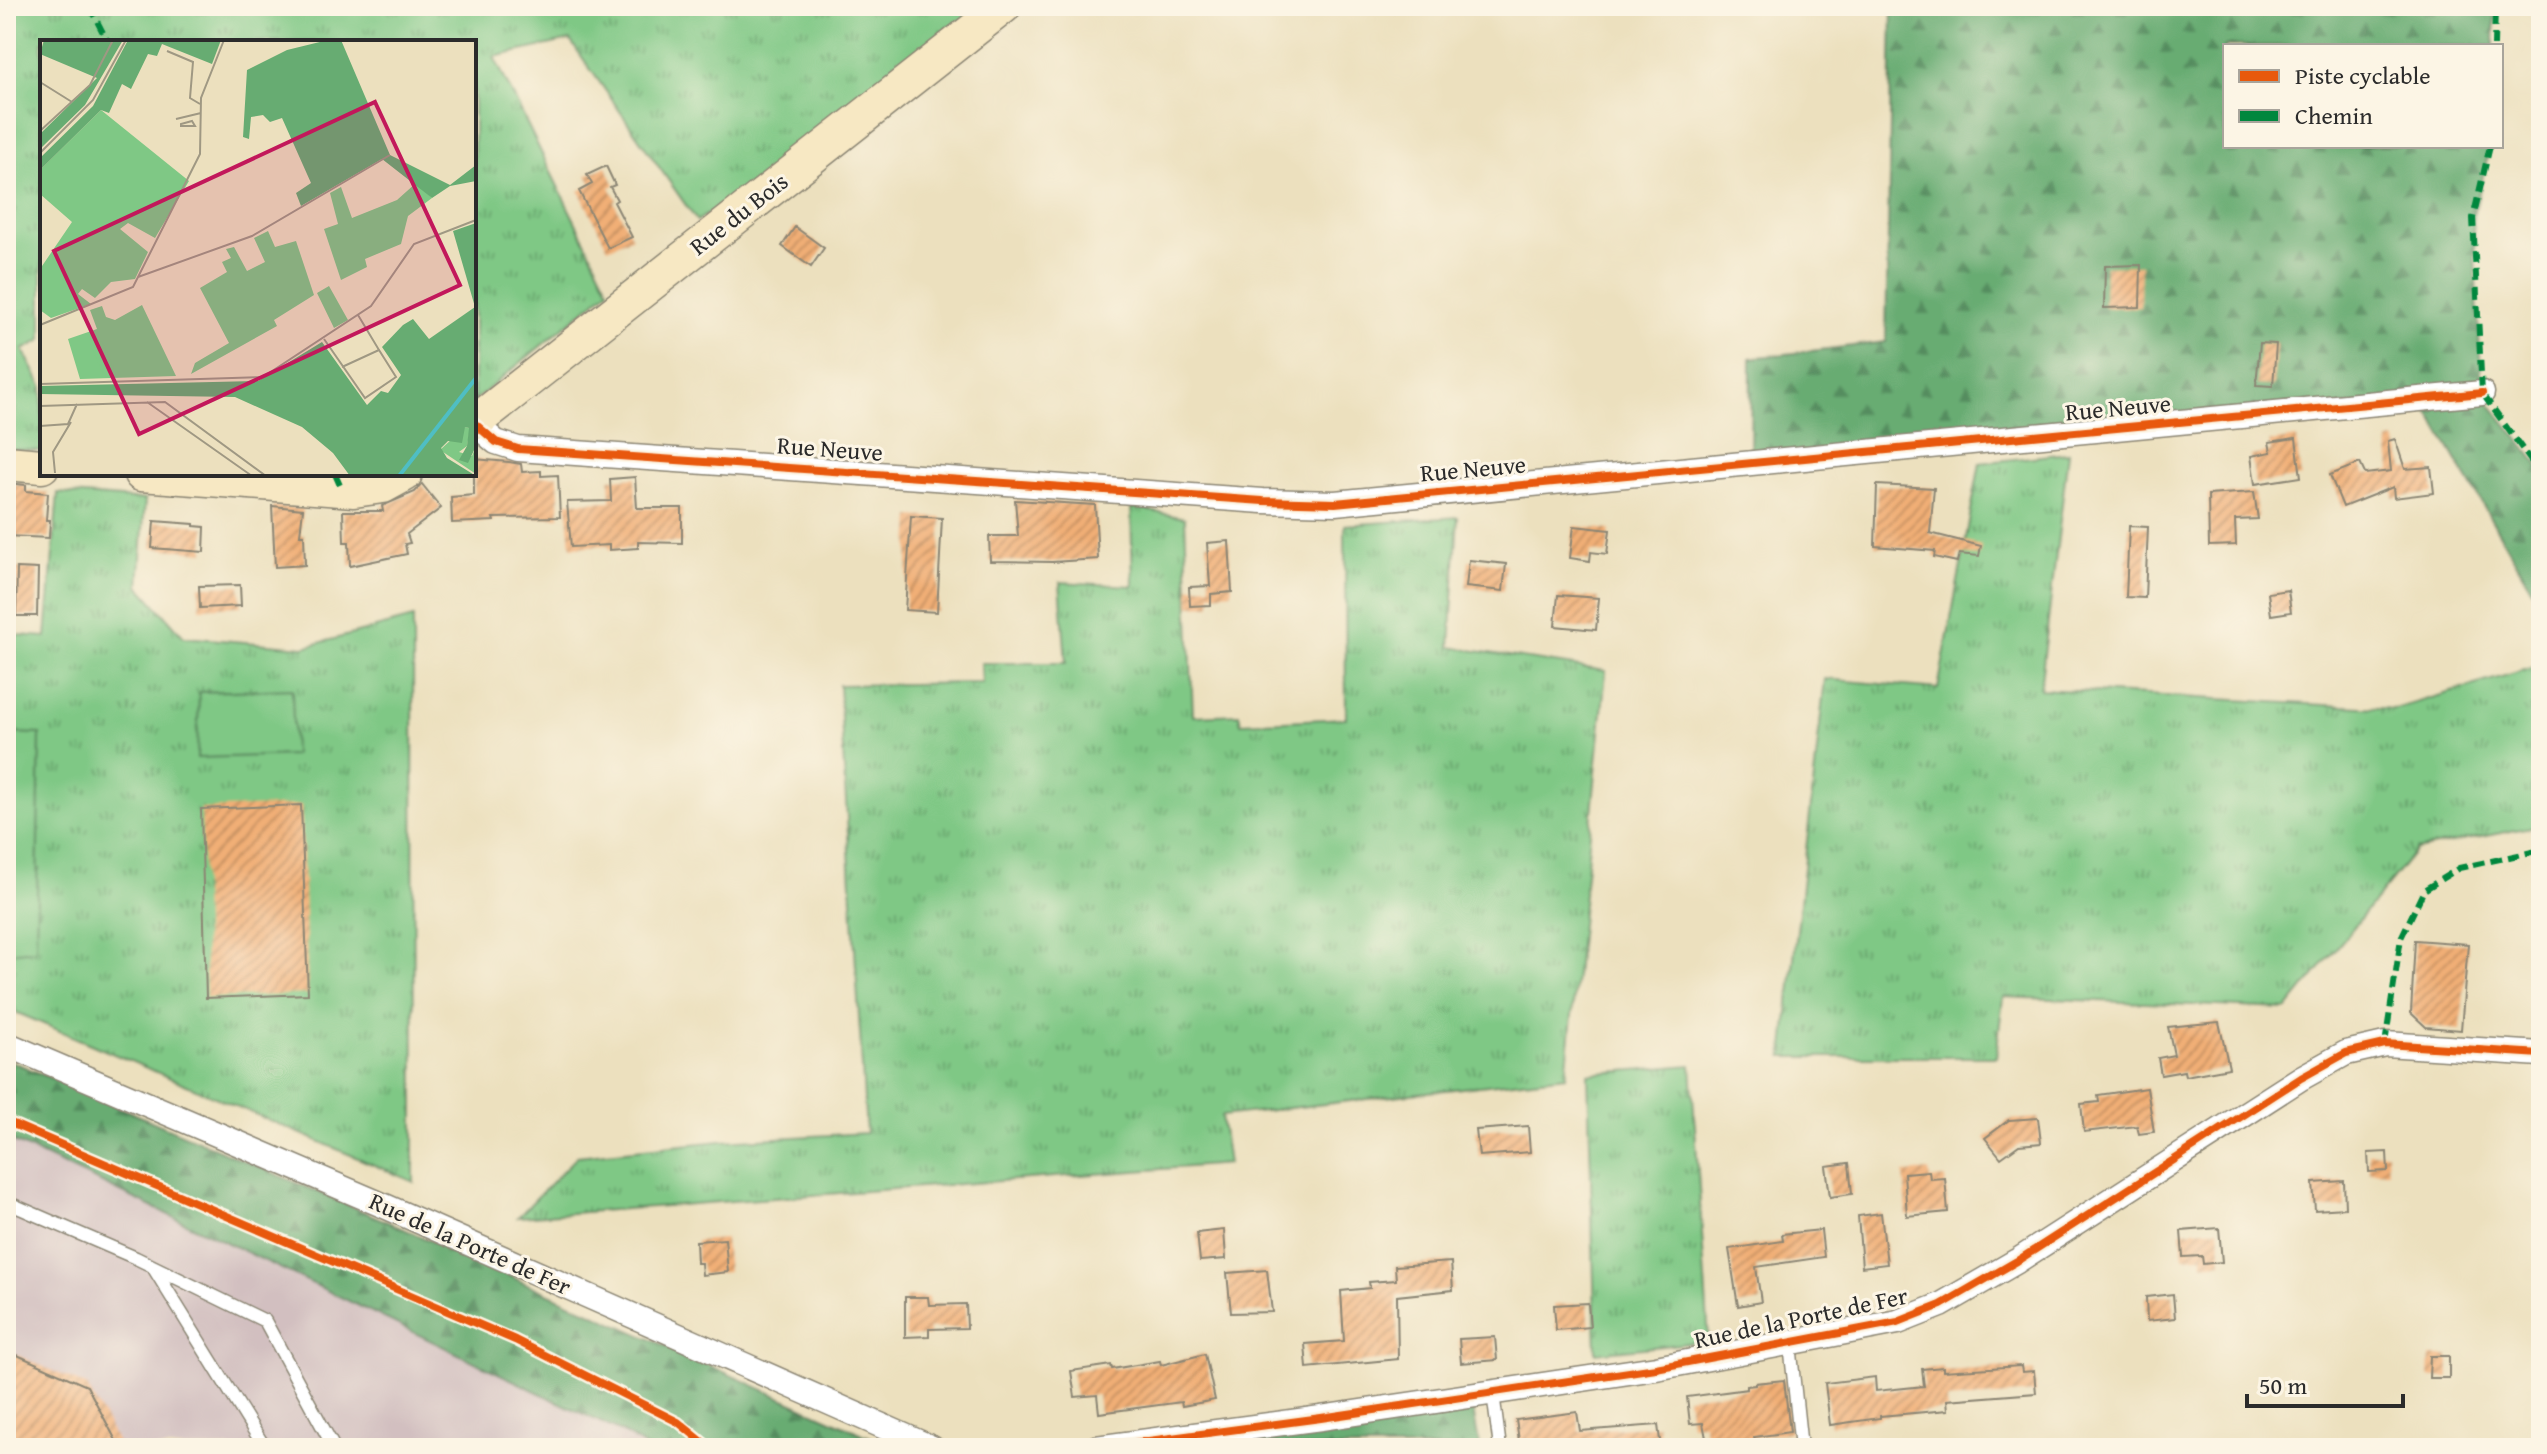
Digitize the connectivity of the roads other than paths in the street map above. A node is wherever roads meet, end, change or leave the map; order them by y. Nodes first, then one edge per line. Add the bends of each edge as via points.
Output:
1 (1004, 6) edge
2 (2482, 393) dead end
3 (476, 421) edge
4 (476, 425) edge
5 (6, 463) edge
6 (40, 466) edge
7 (166, 476) edge
8 (401, 476) edge
9 (6, 1044) edge
10 (2541, 1054) edge
11 (6, 1202) edge
12 (152, 1266) junction
13 (1790, 1344) junction
14 (1493, 1393) junction
15 (265, 1448) edge
16 (334, 1448) edge
17 (932, 1448) edge
18 (1096, 1448) edge
19 (1500, 1448) edge
20 (1801, 1448) edge

1 - 3 street, Rue du Bois
2 - 4 street, Rue Neuve via 1335,503 518,449 496,442
5 - 6 street
7 - 8 street via 354,490 383,486
9 - 17 street, Rue de la Porte de Fer
10 - 13 street, Rue de la Porte de Fer via 2385,1044 2346,1053 1941,1305 1879,1327
11 - 12 lane
12 - 15 lane
12 - 16 lane via 265,1321
13 - 14 street, Rue de la Porte de Fer
13 - 20 lane
14 - 18 street, Rue de la Porte de Fer
14 - 19 lane

